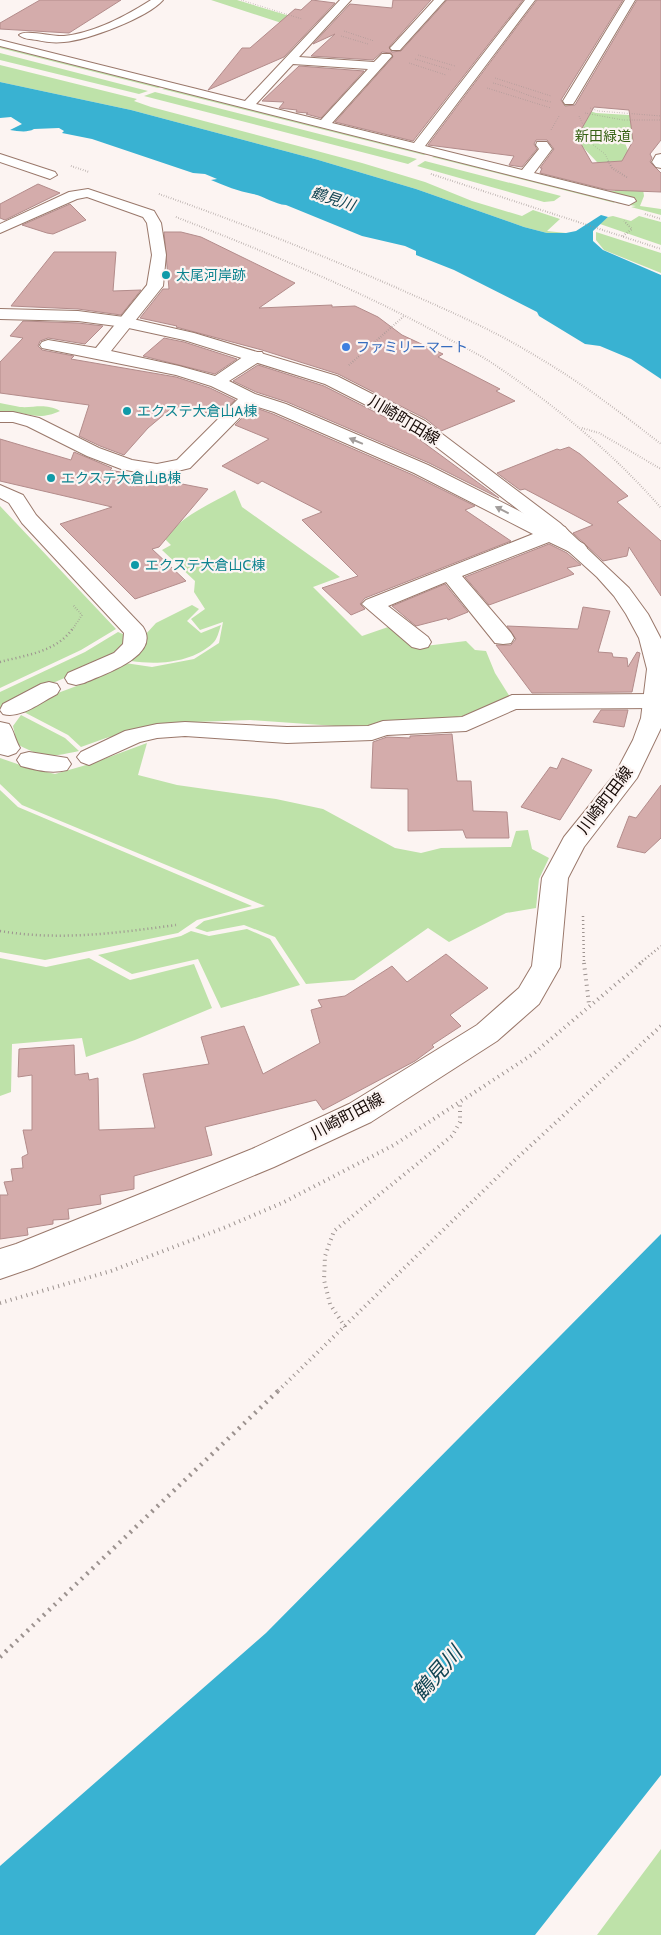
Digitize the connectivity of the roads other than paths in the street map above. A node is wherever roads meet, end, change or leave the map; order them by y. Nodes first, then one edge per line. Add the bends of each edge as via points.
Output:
1 (158, 0) edge
2 (440, 0) edge
3 (530, 0) edge
4 (630, 0) edge
5 (329, 1) edge
6 (345, 1) edge
7 (4, 35) edge
8 (301, 48) junction
9 (396, 48) dead end
10 (320, 50) dead end
11 (339, 52) dead end
12 (291, 60) junction
13 (376, 66) junction
14 (569, 101) dead end
15 (248, 105) junction
16 (324, 124) junction
17 (542, 145) dead end
18 (417, 148) junction
19 (0, 158) edge
20 (661, 158) edge
21 (661, 164) edge
22 (526, 174) junction
23 (50, 175) dead end
24 (629, 201) road end
25 (0, 229) edge
26 (0, 314) edge
27 (124, 322) junction
28 (48, 346) dead end
29 (100, 354) junction
30 (256, 356) junction
31 (217, 382) junction
32 (249, 398) junction
33 (0, 417) edge
34 (0, 491) edge
35 (20, 503) junction
36 (0, 509) edge
37 (554, 533) junction
38 (450, 574) junction
39 (503, 638) dead end
40 (420, 642) dead end
41 (76, 678) dead end
42 (49, 689) dead end
43 (656, 701) junction
44 (11, 709) dead end
45 (89, 757) dead end
46 (29, 760) dead end
47 (59, 764) dead end
48 (0, 1264) edge

1 - 7 street via 130,17 70,38
2 - 9 street
3 - 18 street
4 - 14 street
5 - 6 street
6 - 8 street
7 - 15 street
8 - 10 street
8 - 12 street
11 - 13 street via 386,56
12 - 13 street
12 - 15 street
13 - 16 street
15 - 16 street
16 - 18 street
17 - 22 street via 546,149
18 - 22 street
19 - 23 street
20 - 21 street
22 - 24 street
25 - 27 street via 74,195 88,193 150,214 159,255 155,286
26 - 27 street, 川崎町田線 via 78,316
27 - 29 street
27 - 30 street, 川崎町田線
28 - 29 street
29 - 31 street
30 - 31 street
30 - 37 street, 川崎町田線 via 331,380 419,426
31 - 32 street
32 - 33 street via 184,464 157,470 128,465 93,452 33,422
37 -> 32 street via 421,469 280,408
34 - 35 street
35 - 36 street
35 - 41 street via 30,520 135,632 134,646 122,658
37 - 38 street
37 - 43 street, 川崎町田線 via 577,548 610,579 637,614 650,638 658,669
38 - 39 street
38 - 40 street via 374,604
42 - 44 street
43 - 45 street via 512,702 466,724 383,728 372,733 287,735 185,729 157,731 133,736
43 - 48 street, 川崎町田線 via 645,740 625,778 573,843 555,878 546,967 539,981 529,996 487,1033 360,1113 262,1158
46 - 47 street

